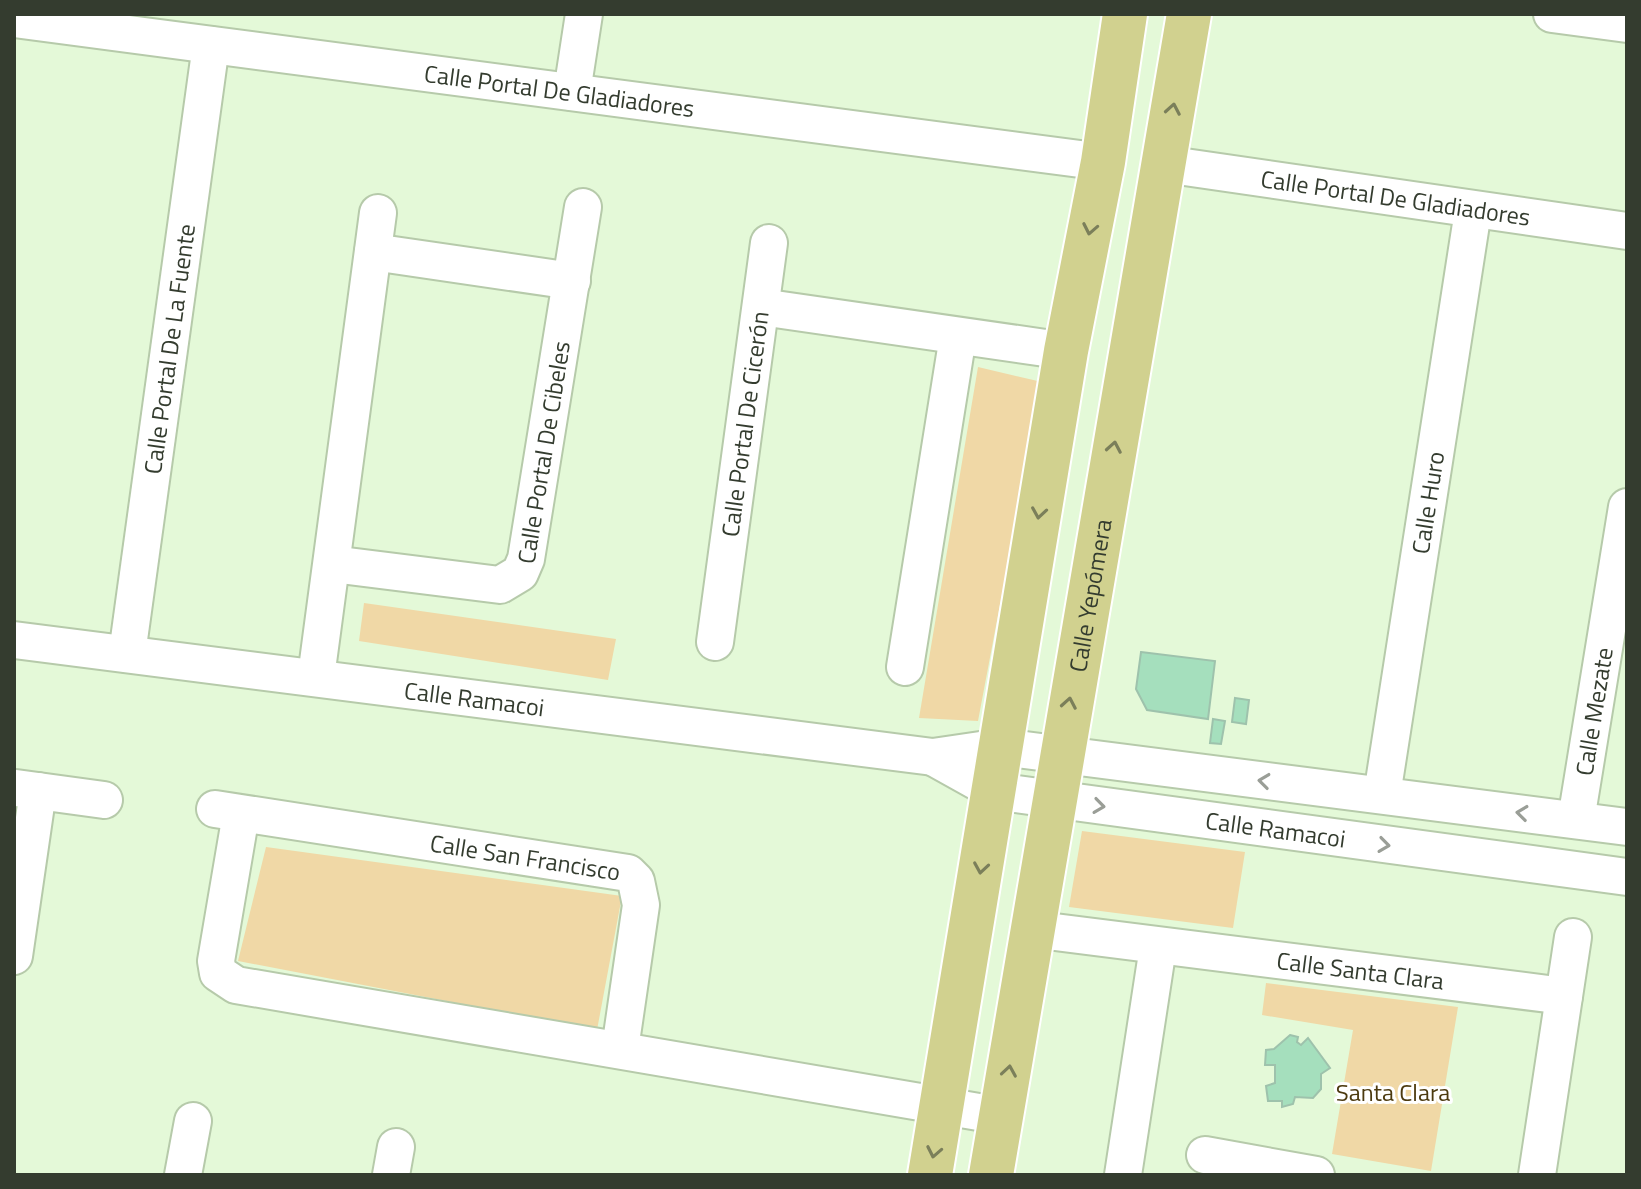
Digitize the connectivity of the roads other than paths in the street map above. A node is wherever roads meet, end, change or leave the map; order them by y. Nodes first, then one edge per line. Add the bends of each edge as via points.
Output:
1 (584, 14) edge
2 (1125, 14) edge
3 (1189, 14) edge
4 (1552, 14) edge
5 (14, 19) edge
6 (1627, 24) edge
7 (211, 45) junction
8 (572, 92) junction
9 (1103, 162) junction
10 (1164, 164) junction
11 (583, 207) dead end
12 (1473, 211) junction
13 (378, 213) dead end
14 (1627, 231) edge
15 (769, 243) dead end
16 (373, 252) junction
17 (572, 281) junction
18 (761, 307) junction
19 (958, 336) junction
20 (1066, 351) junction
21 (1627, 507) edge
22 (332, 564) junction
23 (14, 640) edge
24 (715, 642) dead end
25 (127, 654) junction
26 (905, 667) dead end
27 (316, 677) junction
28 (1001, 747) junction
29 (1060, 756) junction
30 (933, 757) junction
31 (26, 790) edge
32 (994, 791) junction
33 (1382, 795) junction
34 (104, 800) dead end
35 (1054, 800) junction
36 (1576, 820) junction
37 (1627, 827) edge
38 (1627, 877) edge
39 (1031, 929) junction
40 (1573, 937) dead end
41 (1158, 947) junction
42 (15, 949) edge
43 (1564, 996) junction
44 (620, 1049) junction
45 (942, 1106) junction
46 (1002, 1116) junction
47 (193, 1121) dead end
48 (1205, 1155) dead end
49 (183, 1175) edge
50 (930, 1175) edge
51 (991, 1175) edge
52 (1123, 1175) edge
53 (1316, 1175) edge
54 (1537, 1175) edge

1 - 8 street
2 - 9 main road
10 -> 3 main road, Calle Yepómera
4 - 6 street
5 - 7 street, Calle Portal De Gladiadores
7 - 8 street, Calle Portal De Gladiadores
7 - 25 street, Calle Portal De La Fuente
8 - 9 street, Calle Portal De Gladiadores
9 -> 20 main road
10 - 12 street, Calle Portal De Gladiadores
29 -> 10 main road, Calle Yepómera
11 - 17 street, Calle Portal De Cibeles
12 - 14 street, Calle Portal De Gladiadores
12 - 33 street, Calle Huro
13 - 16 street
15 - 18 street
16 - 17 street
16 - 22 street
17 - 22 street, Calle Portal De Cibeles via 520,573 500,585
18 - 19 street, Calle Portal De Cicerón
18 - 24 street, Calle Portal De Cicerón
19 - 20 street, Calle Portal De Cicerón
19 - 26 street
20 -> 28 main road
21 - 36 street, Calle Mezate
22 - 27 street
23 - 25 street, Calle Ramacoi
25 - 27 street, Calle Ramacoi
27 - 30 street, Calle Ramacoi
28 - 29 street, Calle Ramacoi
28 - 30 street, Calle Ramacoi
28 - 32 main road
33 -> 29 street, Calle Ramacoi
29 - 35 main road, Calle Yepómera
30 - 32 street, Calle Ramacoi
31 - 34 street
31 - 42 street
32 - 35 street, Calle Ramacoi
32 -> 45 main road
36 -> 33 street, Calle Ramacoi
35 -> 38 street, Calle Ramacoi
35 - 39 main road, Calle Yepómera
36 - 37 street, Calle Ramacoi
39 - 41 street, Calle Santa Clara
46 -> 39 main road, Calle Yepómera
40 - 43 street
41 - 43 street, Calle Santa Clara
41 - 52 street
43 - 54 street
44 - 44 street, Calle San Francisco via 226,980 216,961 228,812 628,873 636,881 641,905
44 - 45 street, Calle San Francisco
45 - 46 street, Calle San Francisco
45 -> 50 main road
46 - 51 main road, Calle Yepómera
47 - 49 street
48 - 53 street

